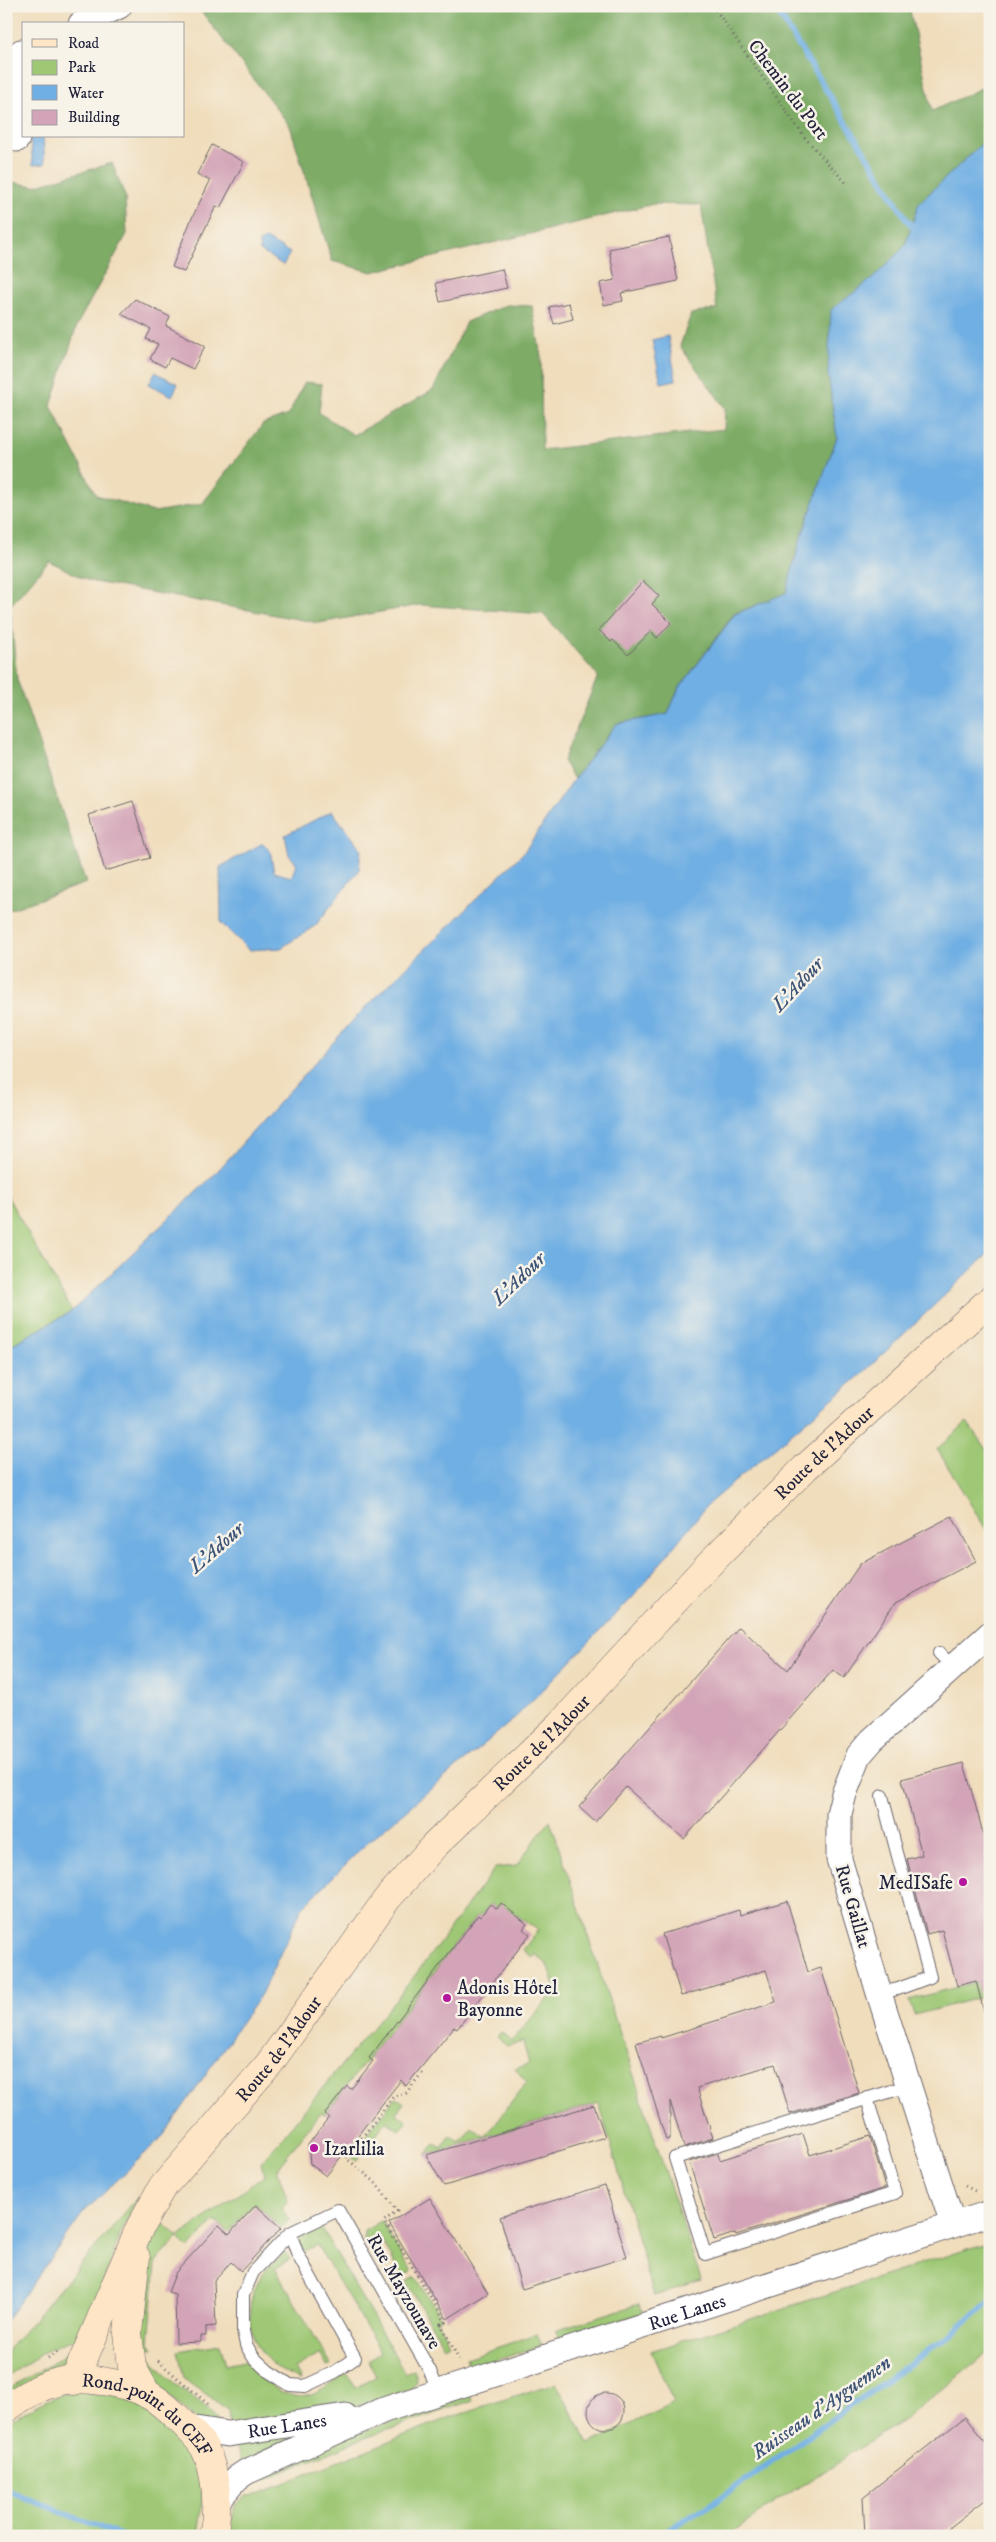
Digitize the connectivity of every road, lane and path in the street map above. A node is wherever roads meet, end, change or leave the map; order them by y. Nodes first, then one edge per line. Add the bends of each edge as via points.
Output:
1 (119, 6) edge
2 (713, 6) edge
3 (85, 22) edge
4 (17, 50) edge
5 (17, 139) dead end
6 (848, 185) dead end
7 (990, 1300) edge
8 (990, 1634) edge
9 (882, 1796) dead end
10 (879, 1993) junction
11 (422, 2073) dead end
12 (908, 2086) junction
13 (867, 2098) junction
14 (990, 2212) edge
15 (953, 2225) junction
16 (140, 2227) junction
17 (290, 2233) junction
18 (155, 2358) dead end
19 (74, 2381) junction
20 (471, 2381) junction
21 (438, 2392) junction
22 (147, 2394) junction
23 (6, 2408) edge
24 (212, 2409) dead end
25 (384, 2410) junction
26 (189, 2428) junction
27 (217, 2501) junction
28 (212, 2536) edge

1 - 3 street
2 - 6 path, Chemin du Port via 805,138
4 - 5 street
7 - 16 main road, Route de l'Adour via 805,1468 709,1564 560,1725 434,1846 387,1899 269,2064 161,2189
8 - 10 street, Rue Gaillat via 946,1660 872,1740 859,1755 844,1794 839,1814 839,1859
9 - 10 lane via 930,1977
10 - 12 street, Rue Gaillat
11 - 20 path via 406,2093 394,2096 346,2158 374,2181 397,2211 384,2221 446,2322 441,2324
12 - 13 lane
12 - 15 street, Rue Gaillat
13 - 13 lane via 895,2193 705,2254 675,2158
14 - 15 street, Rue Lanes
15 - 20 street, Rue Lanes
16 - 19 main road, Route de l'Adour
16 - 22 main road, Route de l'Adour via 128,2333 132,2367
17 - 17 lane via 253,2272 243,2295 242,2332 254,2358 268,2371 290,2385 305,2386 355,2358 298,2255
17 - 21 lane, Rue Mayzounave via 338,2210 430,2371
18 - 24 path
19 - 22 main road, Rond-point du CEF via 106,2382
19 - 23 main road, Rond-point du CEF via 62,2381 22,2396
20 - 21 street, Rue Lanes
21 - 25 street, Rue Lanes
22 - 26 main road, Rond-point du CEF
25 - 26 street, Rue Lanes via 228,2434
25 - 27 street, Rue Lanes via 246,2472 236,2478
26 - 27 main road, Rond-point du CEF via 204,2448 212,2469
27 - 28 main road, Rond-point du CEF

